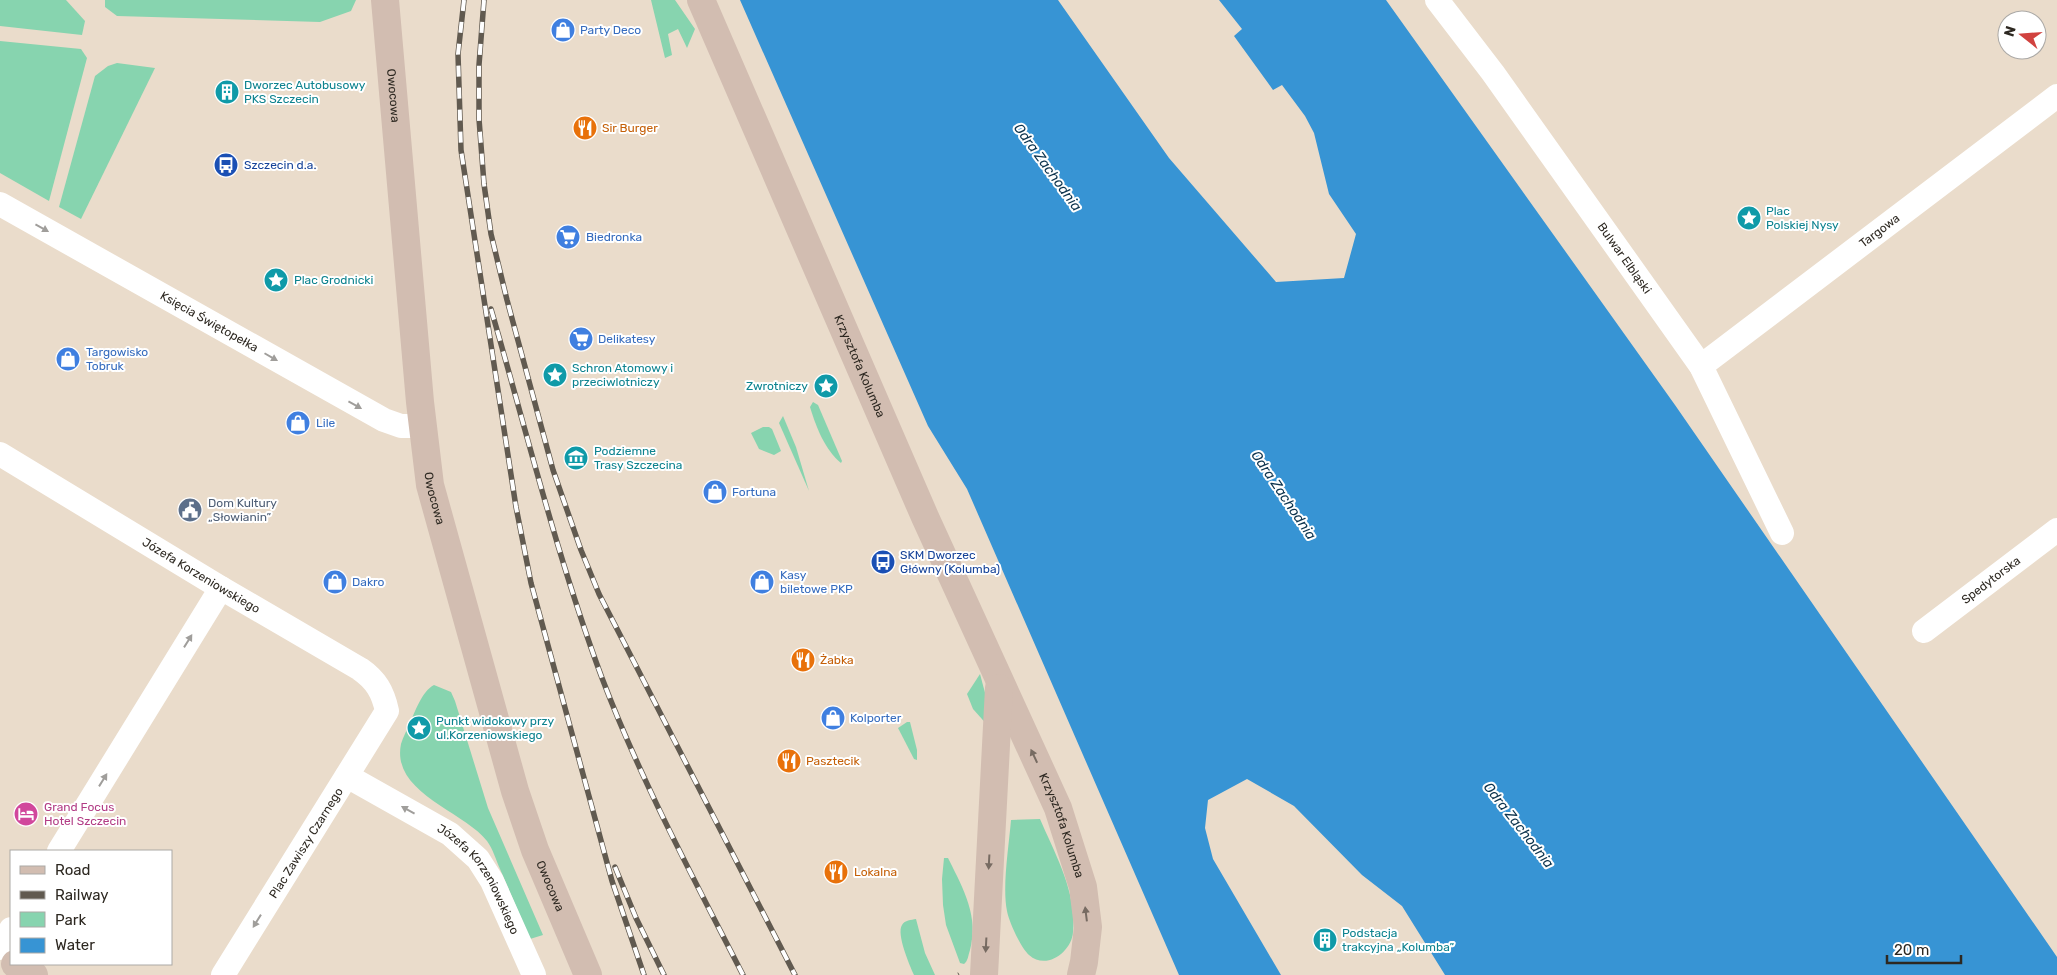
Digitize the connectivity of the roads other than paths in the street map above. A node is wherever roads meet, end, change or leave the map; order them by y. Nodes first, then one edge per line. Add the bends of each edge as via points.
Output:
1 (385, 0) edge
2 (694, 0) edge
3 (701, 0) edge
4 (1437, 0) edge
5 (720, 47) junction
6 (2057, 96) edge
7 (0, 204) edge
8 (1701, 366) junction
9 (422, 426) junction
10 (0, 454) edge
11 (2057, 530) edge
12 (1782, 533) dead end
13 (221, 588) junction
14 (1924, 631) dead end
15 (1000, 684) junction
16 (387, 711) joint
17 (347, 776) junction
18 (60, 850) edge
19 (10, 931) edge
20 (0, 948) edge
21 (17, 965) edge
22 (34, 975) edge
23 (223, 975) edge
24 (534, 975) edge
25 (588, 975) edge
26 (984, 975) edge
27 (1081, 975) edge

1 - 9 street, Owocowa
2 - 5 street, Krzysztofa Kolumba
3 - 5 street, Krzysztofa Kolumba
4 - 8 street, Bulwar Elbląski via 1493,73
5 - 15 street, Krzysztofa Kolumba
6 - 8 street, Targowa
7 -> 9 street, Księcia Świętopełka via 384,420 401,426
8 - 12 street, Bulwar Elbląski
9 - 25 street, Owocowa via 435,509 515,791 535,850
10 - 13 street, Józefa Korzeniowskiego
11 - 14 street, Spedytorska
13 - 16 street, Józefa Korzeniowskiego via 367,674 379,687
18 -> 13 street
15 -> 26 street, Krzysztofa Kolumba
27 -> 15 street, Krzysztofa Kolumba via 1088,927 1083,886 1054,799
16 - 17 street, Plac Zawiszy Czarnego
17 -> 23 street, Plac Zawiszy Czarnego
24 -> 17 street, Józefa Korzeniowskiego via 492,881 472,854 450,834
19 - 20 street
21 - 22 street

